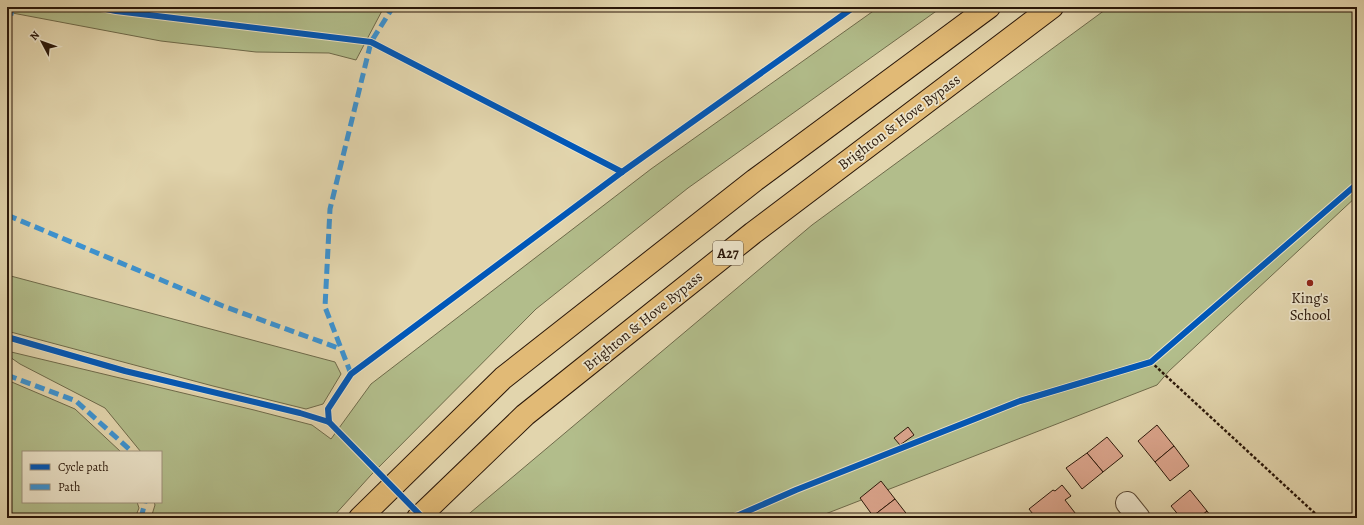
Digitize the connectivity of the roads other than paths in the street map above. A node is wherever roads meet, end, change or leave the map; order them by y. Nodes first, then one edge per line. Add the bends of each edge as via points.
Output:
1 (989, 7) edge
2 (1052, 7) edge
3 (360, 518) edge
4 (418, 518) edge

1 - 3 highway, A27 via 754,180 503,378
2 - 4 highway, Brighton & Hove Bypass / A27 via 753,233 525,415

